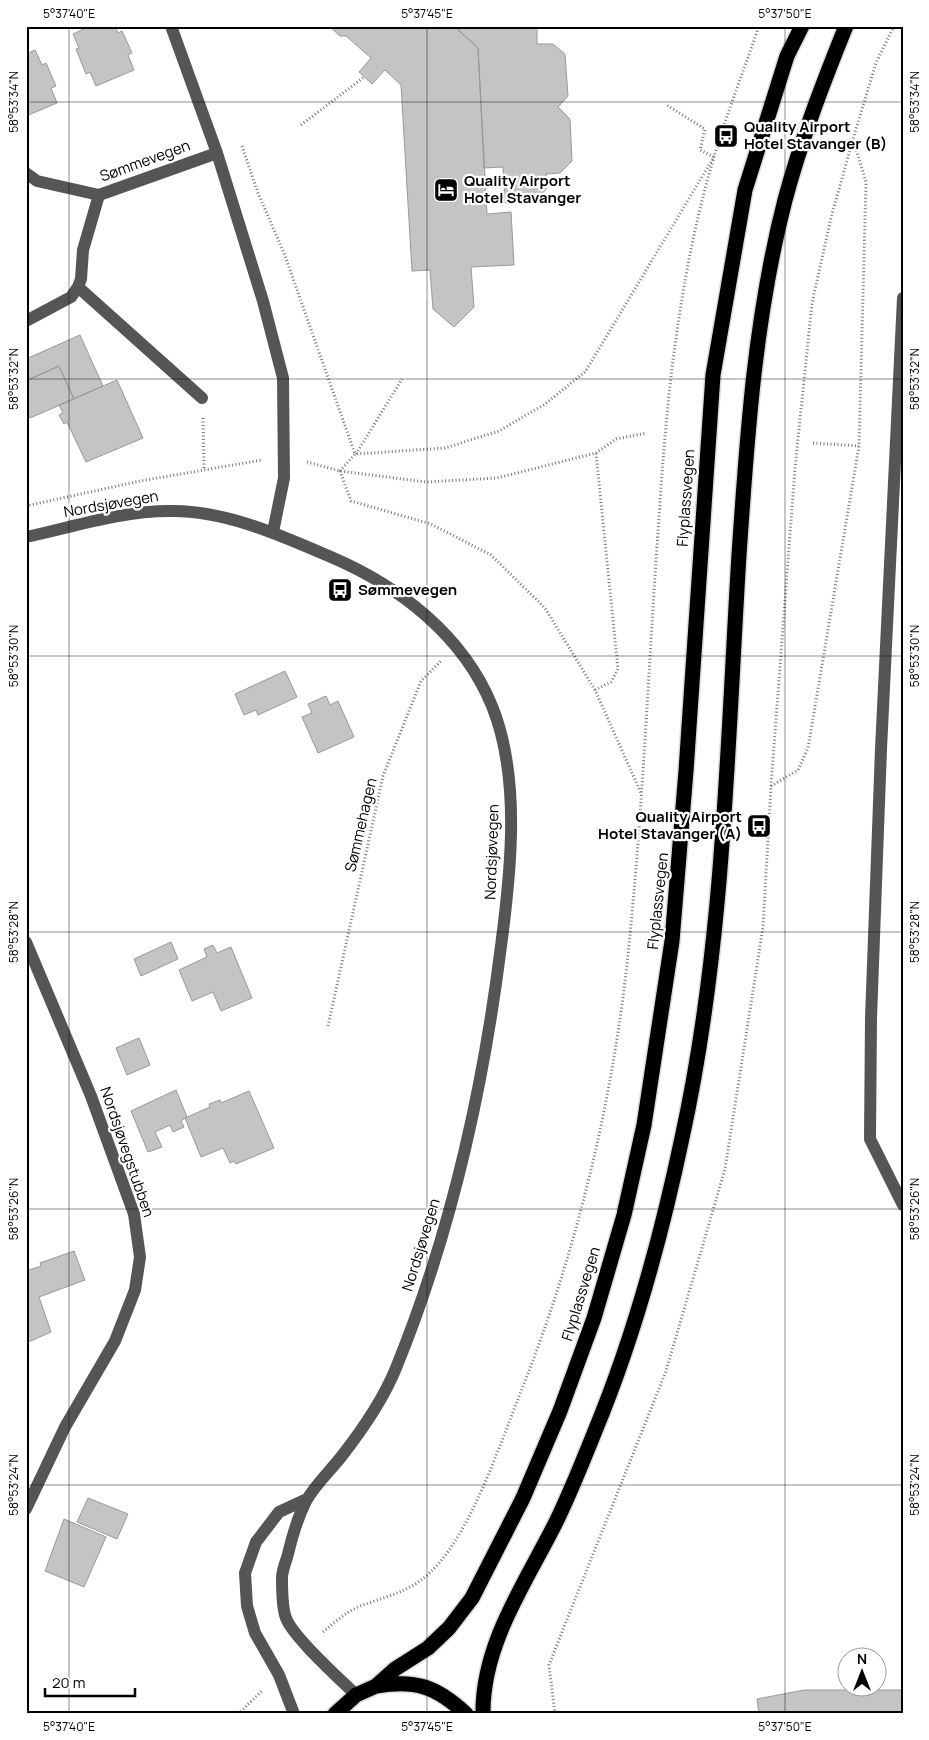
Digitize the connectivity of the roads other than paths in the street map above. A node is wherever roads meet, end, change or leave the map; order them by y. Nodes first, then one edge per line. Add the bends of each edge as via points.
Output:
1 (171, 26) edge
2 (802, 26) edge
3 (846, 26) edge
4 (217, 153) junction
5 (26, 173) edge
6 (99, 195) junction
7 (78, 288) junction
8 (903, 298) edge
9 (26, 321) edge
10 (202, 398) road end
11 (273, 532) junction
12 (26, 537) edge
13 (26, 942) edge
14 (903, 1205) edge
15 (307, 1499) junction
16 (26, 1509) edge
17 (376, 1686) junction
18 (356, 1696) junction
19 (294, 1714) edge
20 (335, 1714) edge
21 (466, 1714) edge
22 (483, 1714) edge

1 - 4 street
2 - 17 highway, Flyplassvegen via 788,56 745,190 713,375 672,941 644,1125 624,1215 594,1318 560,1411 523,1498 472,1598 449,1628 428,1648 395,1669
3 - 22 highway via 806,131 785,200 756,361 744,473 727,774 714,926 684,1133 663,1225 633,1330 598,1426 560,1515 496,1643 487,1670
4 - 6 street, Sømmevegen
4 - 11 street via 283,378 284,478
5 - 6 street, Sømmevegen via 37,181
6 - 7 street via 83,250
7 - 9 street via 71,298
7 - 10 street
8 - 14 street via 881,749 870,1139
11 - 12 street, Nordsjøvegen via 216,516 171,510 134,514
11 - 15 street, Nordsjøvegen via 363,571 427,615 455,646 491,704 504,742 510,802 510,883 486,1042 467,1144 446,1222 420,1305 394,1373 374,1413
13 - 16 street, Nordsjøvegstubben via 91,1096 134,1214 140,1257 135,1290 115,1341 65,1427
15 - 18 street, Nordsjøvegen via 282,1575 286,1618 308,1647
15 - 19 street, Nordsjøvegen via 279,1512 256,1542 244,1574 247,1606 255,1633 279,1675
17 - 18 highway, Flyplassvegen
17 - 21 highway, Flyplassvegen via 399,1682 420,1684 448,1696
18 - 20 highway, Flyplassvegen

